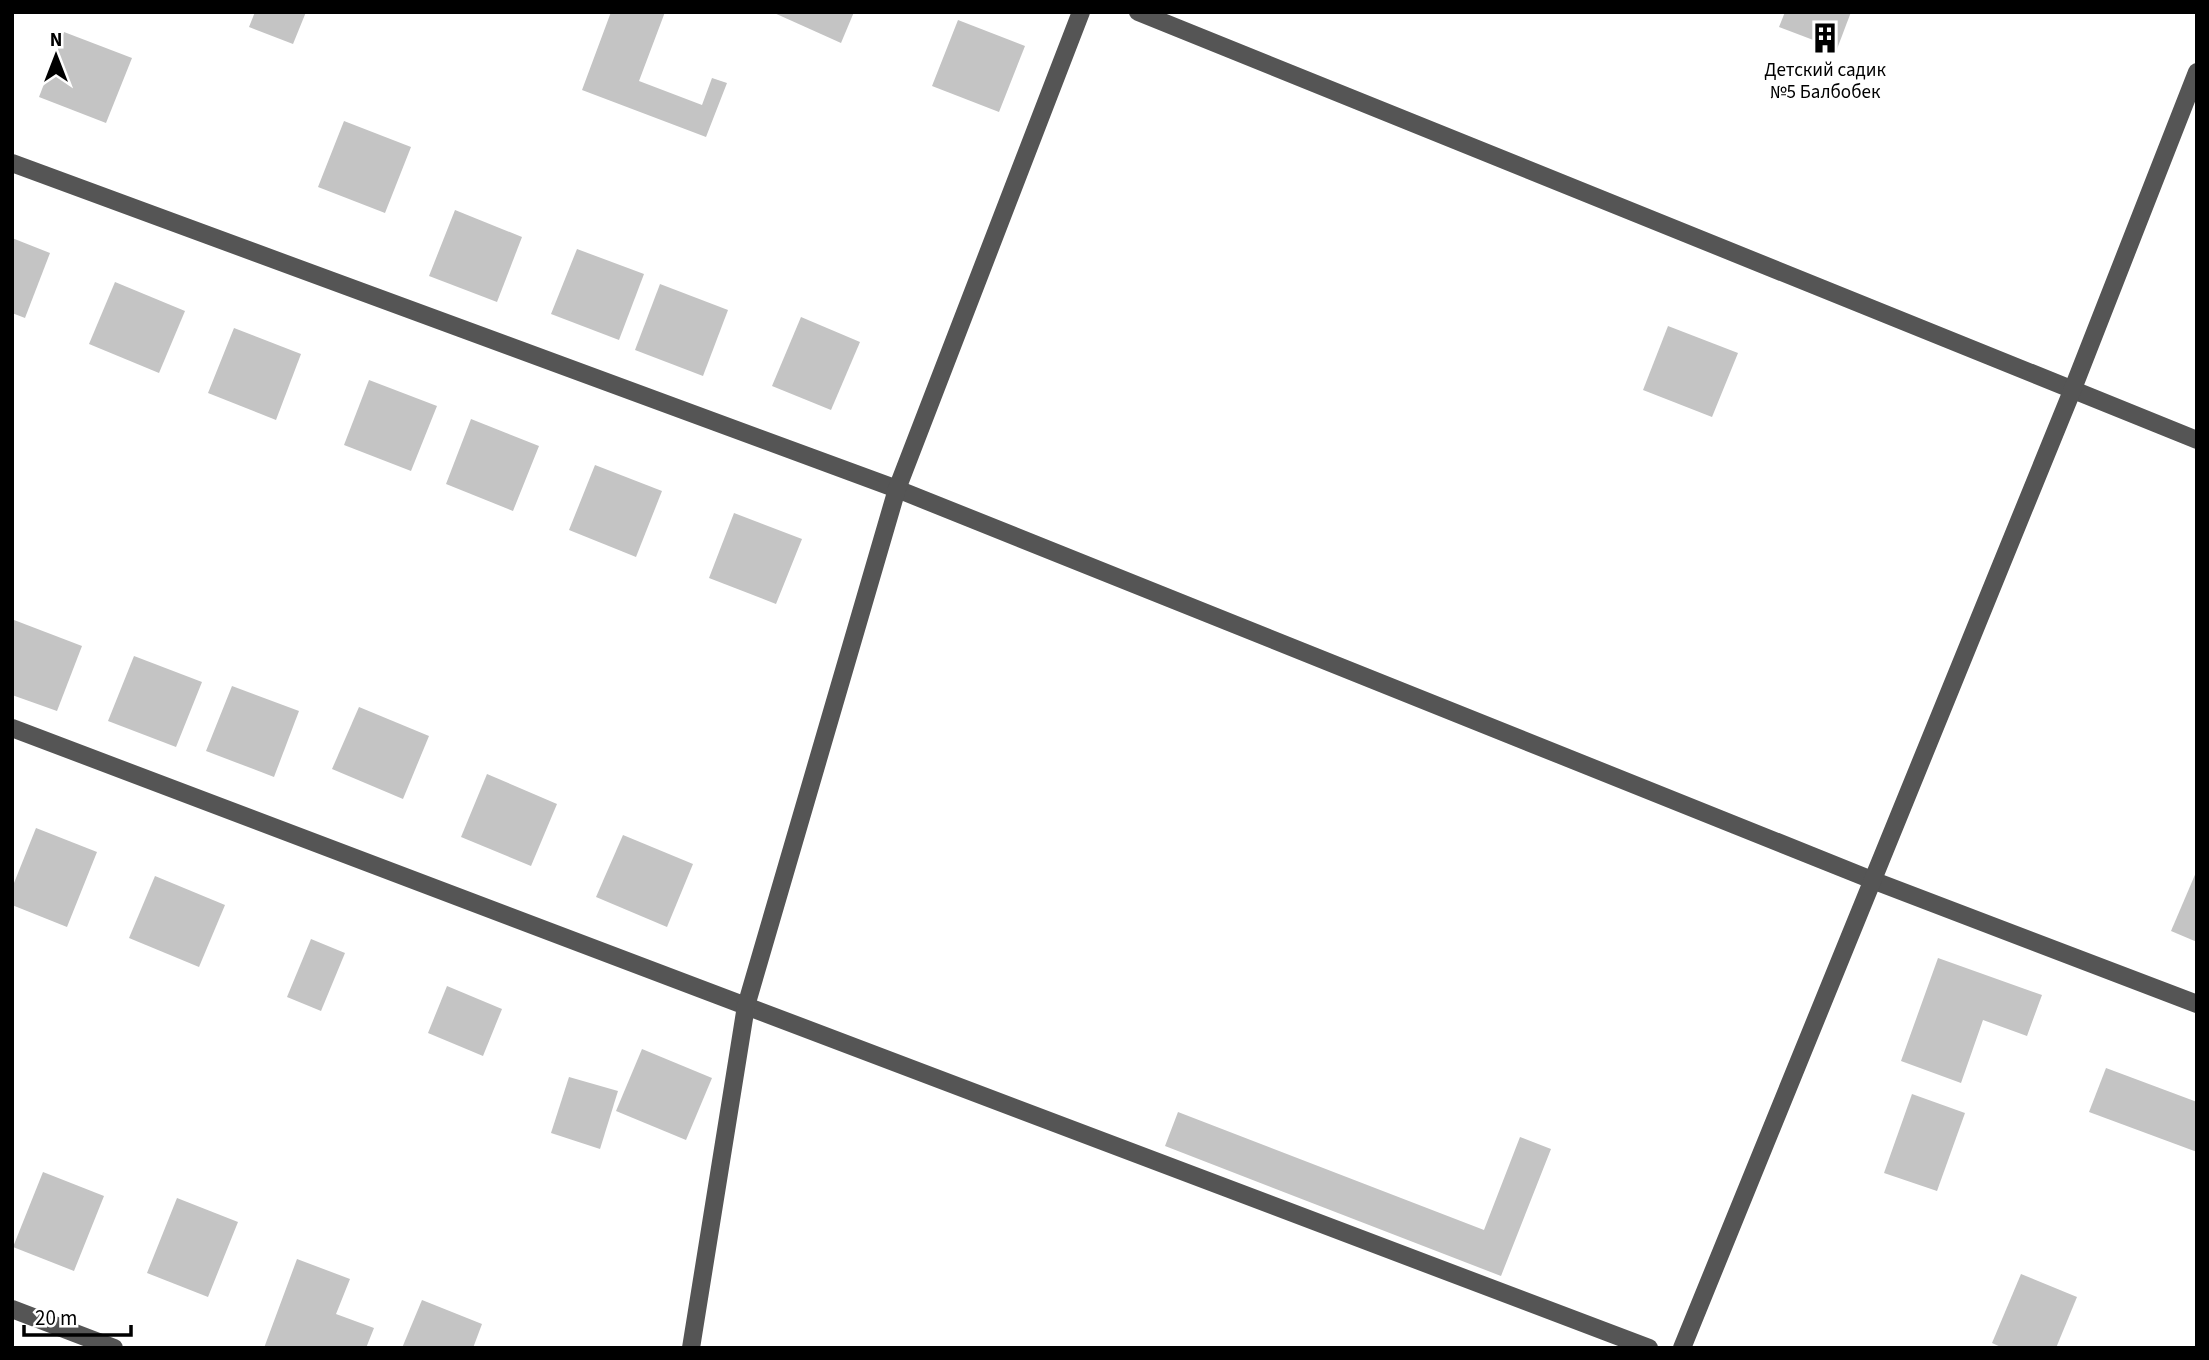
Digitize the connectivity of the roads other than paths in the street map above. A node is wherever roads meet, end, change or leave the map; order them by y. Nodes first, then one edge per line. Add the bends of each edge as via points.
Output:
1 (1081, 12) edge
2 (1138, 12) edge
3 (2197, 72) edge
4 (12, 163) edge
5 (2072, 391) junction
6 (2197, 440) edge
7 (897, 489) junction
8 (12, 728) edge
9 (1872, 880) junction
10 (2197, 1004) edge
11 (746, 1006) junction
12 (12, 1308) edge
13 (114, 1348) edge
14 (691, 1348) edge
15 (1649, 1348) edge
16 (1682, 1348) edge

1 - 7 street
2 - 5 street
3 - 5 street
4 - 7 street
5 - 6 street
5 - 9 street
7 - 9 street
7 - 11 street
8 - 11 street
9 - 10 street
9 - 16 street
11 - 14 street
11 - 15 street
12 - 13 street

